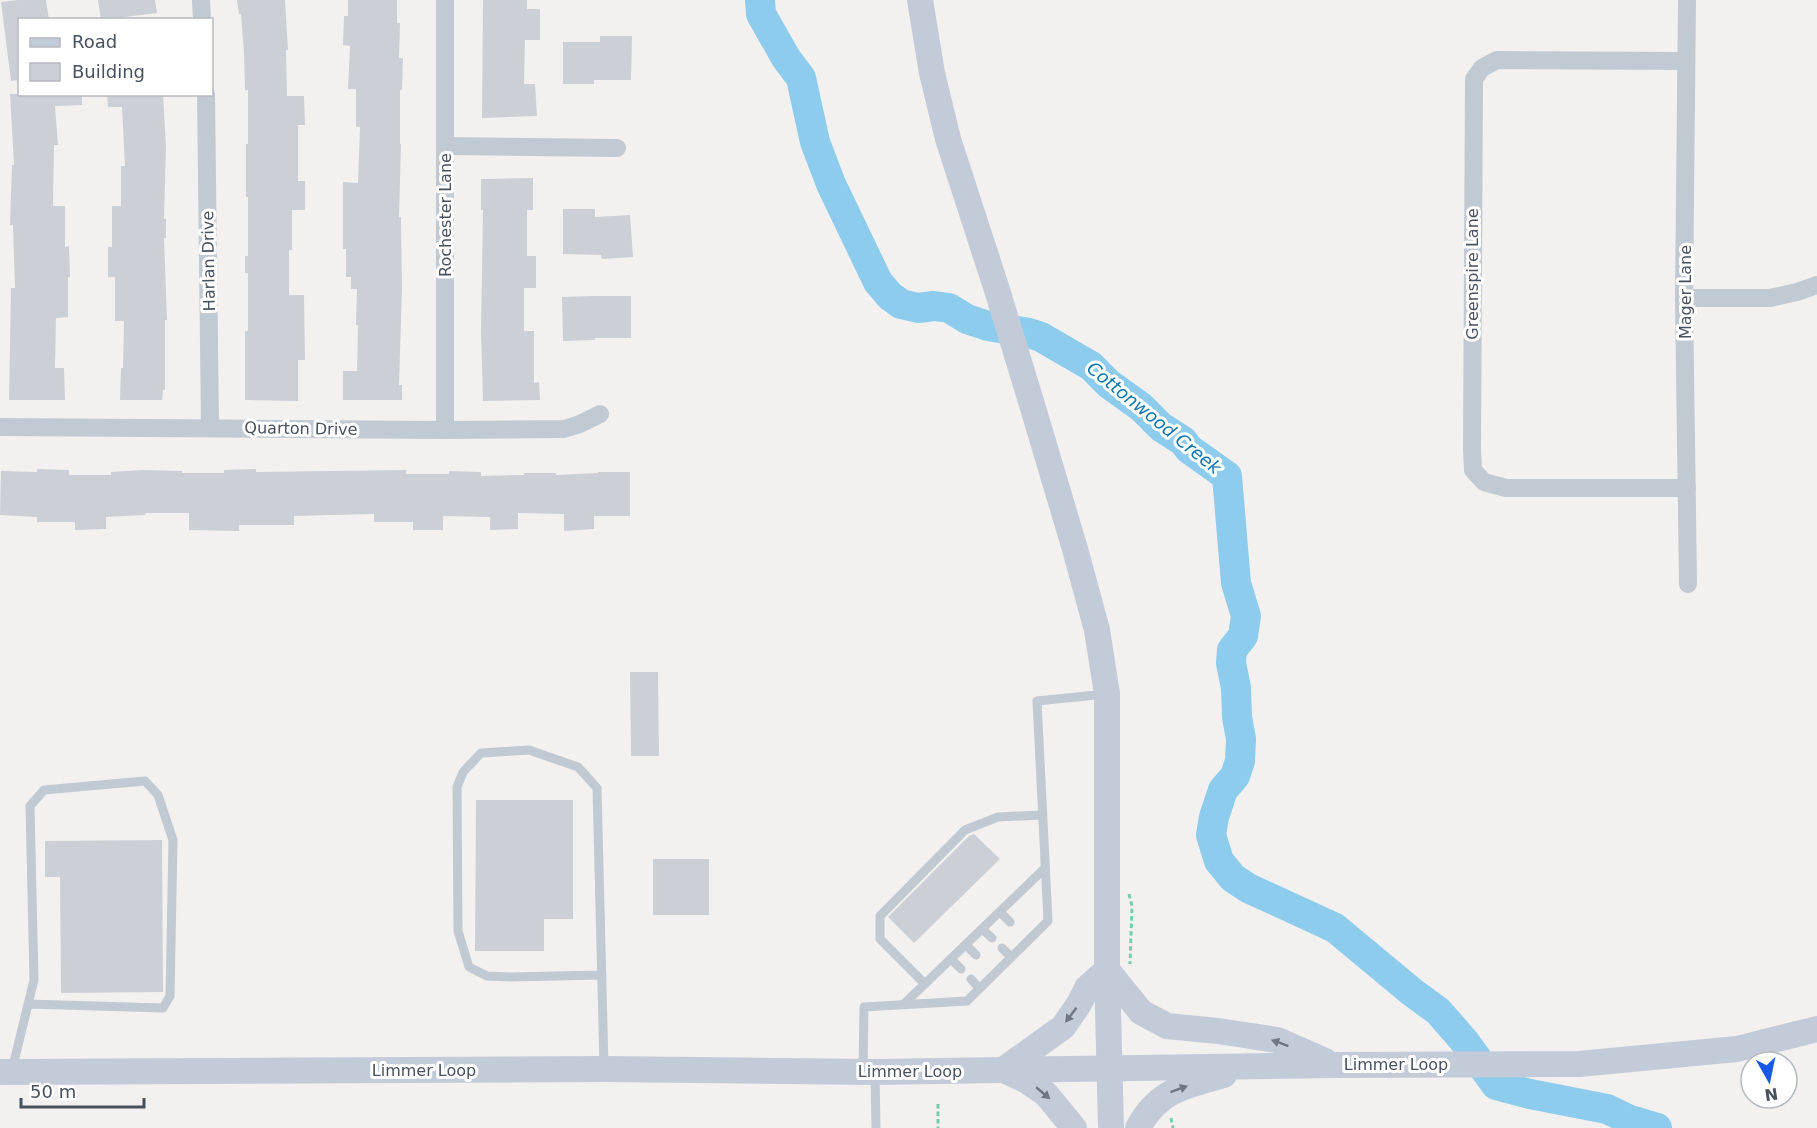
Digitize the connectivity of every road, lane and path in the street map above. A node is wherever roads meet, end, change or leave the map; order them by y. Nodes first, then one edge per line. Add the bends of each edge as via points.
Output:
1 (201, 0) edge
2 (445, 0) edge
3 (920, 0) edge
4 (1687, 0) edge
5 (202, 18) edge
6 (1686, 61) junction
7 (206, 96) edge
8 (445, 146) junction
9 (617, 147) dead end
10 (1817, 285) edge
11 (1684, 298) junction
12 (600, 414) dead end
13 (0, 427) edge
14 (210, 427) junction
15 (445, 430) junction
16 (1687, 488) junction
17 (1688, 584) dead end
18 (1107, 694) junction
19 (1042, 815) junction
20 (1045, 868) junction
21 (1000, 912) junction
22 (1010, 922) dead end
23 (982, 929) junction
24 (1020, 932) dead end
25 (992, 938) dead end
26 (1028, 940) junction
27 (966, 945) junction
28 (1002, 948) dead end
29 (976, 955) dead end
30 (1011, 957) junction
31 (951, 959) junction
32 (987, 965) dead end
33 (961, 969) dead end
34 (1107, 970) junction
35 (995, 973) junction
36 (602, 975) junction
37 (971, 979) dead end
38 (925, 984) junction
39 (979, 988) junction
40 (28, 1004) junction
41 (904, 1004) junction
42 (1817, 1029) edge
43 (1335, 1065) junction
44 (1253, 1066) junction
45 (1109, 1067) junction
46 (604, 1069) junction
47 (1003, 1070) junction
48 (6, 1072) edge
49 (869, 1072) junction
50 (938, 1104) dead end
51 (876, 1128) edge
52 (938, 1128) edge
53 (1074, 1128) edge
54 (1111, 1128) edge
55 (1138, 1128) edge

1 - 5 street
2 - 8 street, Rochester Lane
3 - 18 street via 948,139 1093,610
4 - 6 street, Mager Lane
6 - 11 street, Mager Lane
6 - 16 street, Greenspire Lane via 1497,60 1482,68 1474,79 1472,449 1473,470 1484,482 1506,489
7 - 14 street, Harlan Drive
8 - 9 street
8 - 15 street, Rochester Lane
10 - 11 street via 1770,298
11 - 16 street, Mager Lane
12 - 15 street, Quarton Drive via 564,429
13 - 14 street, Quarton Drive
14 - 15 street, Quarton Drive
16 - 17 street, Mager Lane
18 - 19 lane via 1037,701
18 - 34 street
19 - 20 lane
19 - 38 lane via 998,817 965,830 880,916 880,939
20 - 21 lane
20 - 26 lane via 1048,921
21 - 22 lane
21 - 23 lane
23 - 25 lane
23 - 27 lane
24 - 26 lane
26 - 30 lane
27 - 29 lane
27 - 31 lane
28 - 30 lane
30 - 35 lane
31 - 33 lane
31 - 38 lane
32 - 35 lane
43 -> 34 street via 1277,1040 1167,1026 1141,1012
34 - 45 street
34 -> 47 street via 1087,988 1062,1027
35 - 39 lane
36 - 36 lane via 597,788 578,767 529,750 481,753 463,772 457,787 458,931 469,967 487,976
36 - 46 lane
37 - 39 lane
38 - 41 lane
39 - 41 lane via 966,1001
40 - 40 lane via 34,980 30,806 44,790 145,781 158,795 173,840 170,996 163,1008
40 - 48 lane
41 - 49 lane via 864,1007
42 - 43 street, Limmer Loop via 1737,1050 1579,1064
43 - 44 street, Limmer Loop
44 - 45 street, Limmer Loop
55 -> 44 street via 1164,1096
45 - 47 street, Limmer Loop
45 - 54 street
46 - 48 street, Limmer Loop
46 - 49 street, Limmer Loop
47 - 49 street, Limmer Loop
47 -> 53 street via 1046,1094
49 - 51 lane
50 - 52 path

